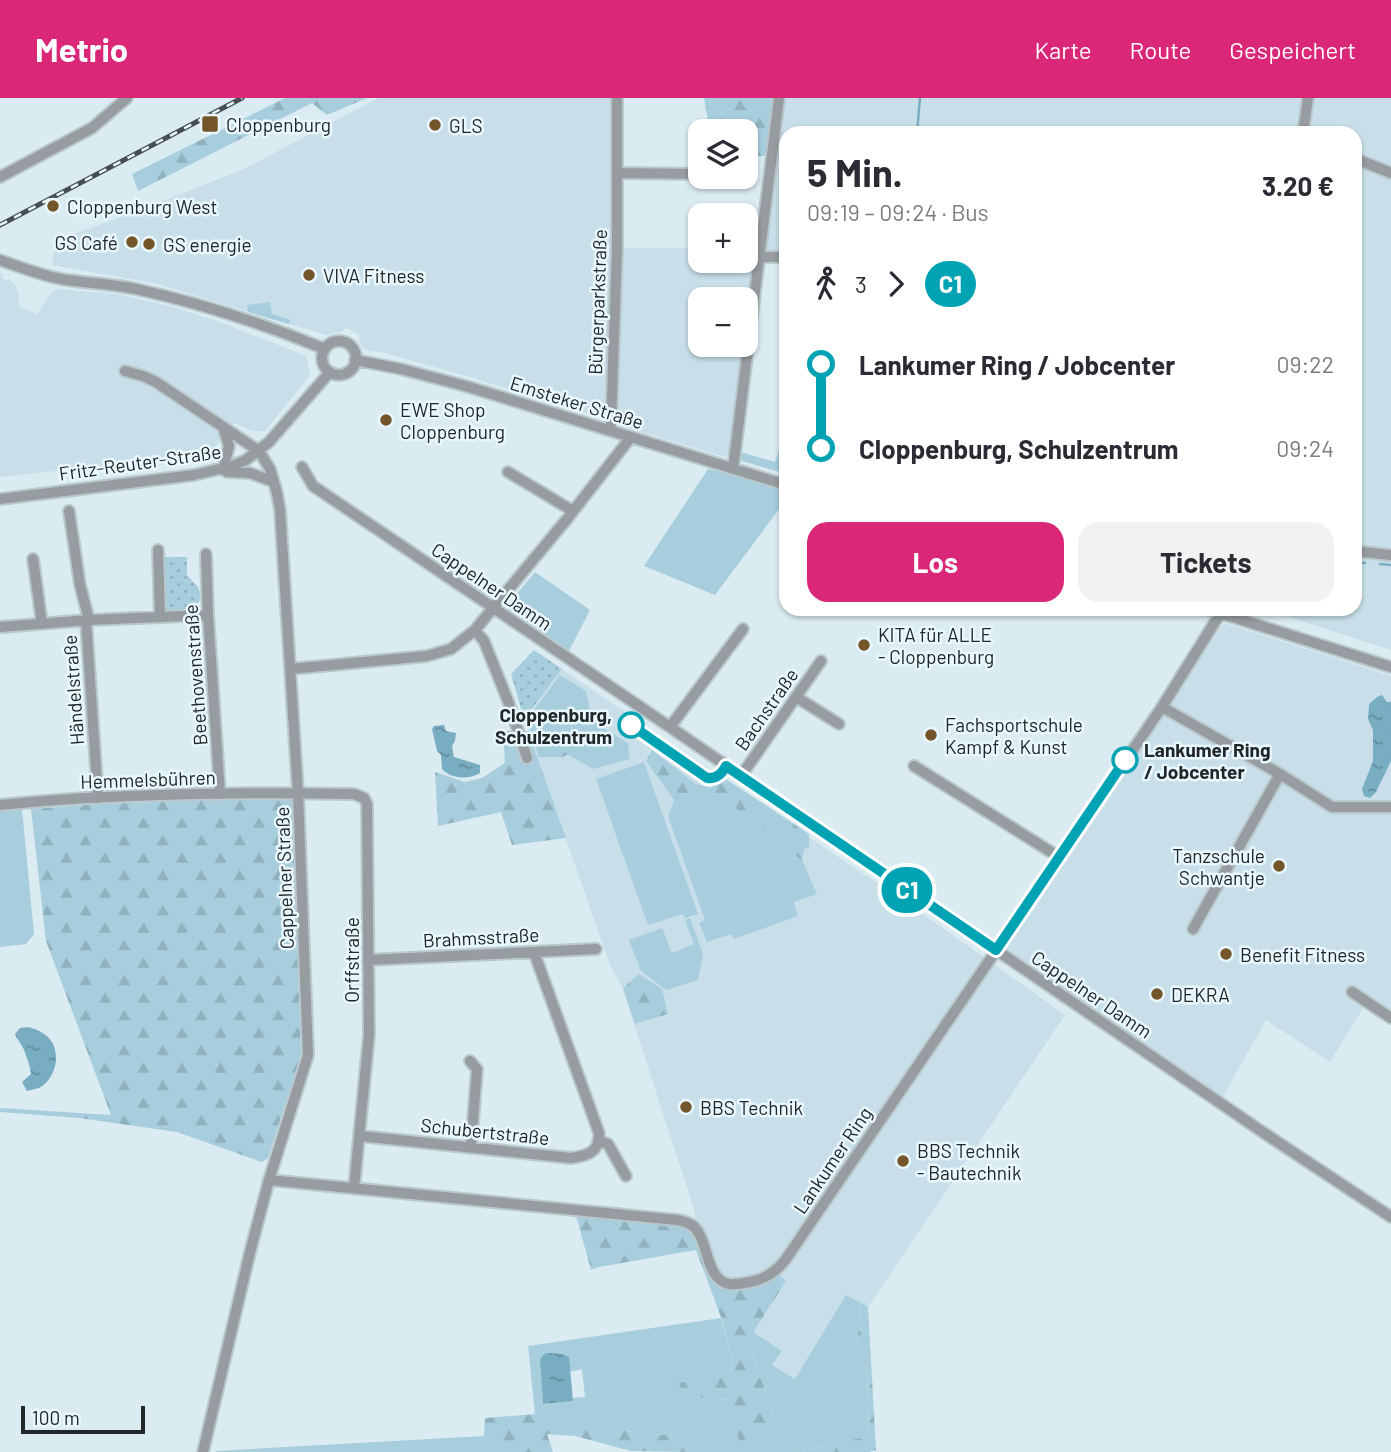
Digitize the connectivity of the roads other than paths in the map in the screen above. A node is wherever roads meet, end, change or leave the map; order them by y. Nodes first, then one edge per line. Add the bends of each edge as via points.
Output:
1 (127, 98) edge
2 (617, 98) edge
3 (779, 98) edge
4 (1308, 98) edge
5 (1304, 126) edge
6 (1362, 161) edge
7 (617, 173) junction
8 (1391, 173) edge
9 (688, 174) edge
10 (0, 177) edge
11 (759, 257) junction
12 (779, 257) edge
13 (0, 260) edge
14 (325, 349) junction
15 (355, 360) junction
16 (125, 371) dead end
17 (330, 372) junction
18 (222, 427) junction
19 (609, 430) junction
20 (631, 438) junction
21 (259, 451) junction
22 (302, 467) dead end
23 (733, 469) junction
24 (219, 471) junction
25 (508, 472) dead end
26 (274, 482) junction
27 (779, 483) edge
28 (0, 499) edge
29 (69, 511) dead end
30 (573, 511) junction
31 (158, 550) dead end
32 (1362, 552) edge
33 (206, 554) dead end
34 (1391, 555) edge
35 (33, 559) dead end
36 (493, 608) junction
37 (208, 615) junction
38 (1219, 616) edge
39 (1237, 616) edge
40 (160, 617) junction
41 (87, 620) junction
42 (42, 624) junction
43 (0, 627) edge
44 (743, 629) dead end
45 (475, 630) junction
46 (821, 661) dead end
47 (1391, 667) edge
48 (290, 669) junction
49 (796, 697) junction
50 (1162, 707) junction
51 (839, 724) dead end
52 (670, 727) junction
53 (527, 758) dead end
54 (914, 766) dead end
55 (1280, 774) junction
56 (741, 776) junction
57 (298, 793) junction
58 (220, 794) junction
59 (98, 798) junction
60 (0, 805) edge
61 (1391, 807) edge
62 (1059, 857) junction
63 (1193, 929) dead end
64 (596, 949) dead end
65 (996, 950) junction
66 (534, 952) junction
67 (368, 960) junction
68 (1352, 992) dead end
69 (1391, 1018) edge
70 (470, 1061) dead end
71 (360, 1136) junction
72 (600, 1141) junction
73 (471, 1147) junction
74 (626, 1176) dead end
75 (269, 1180) junction
76 (354, 1188) junction
77 (1391, 1217) edge
78 (203, 1452) edge

1 - 10 street via 92,128
2 - 7 street, Bürgerparkstraße
3 - 11 street
4 - 5 street
6 - 8 street
7 - 9 street
7 - 19 street, Bürgerparkstraße
11 - 12 street
11 - 23 street
13 - 14 street, Emsteker Straße via 59,278 163,295
14 - 15 street, Emsteker Straße via 342,342 354,351
14 - 17 street via 323,364
15 - 17 street via 345,374
15 - 19 street, Emsteker Straße via 470,387
16 - 18 street via 150,379
17 - 21 street, Fritz-Reuter-Straße
18 - 21 street
18 - 24 street via 229,446
19 - 20 street, Emsteker Straße
20 - 23 street, Emsteker Straße
20 - 30 street
21 - 24 street, Fritz-Reuter-Straße
21 - 26 street, Cappelner Straße
22 - 36 street, Cappelner Damm via 313,486
23 - 27 street, Emsteker Straße
24 - 26 street via 250,473
24 - 28 street, Fritz-Reuter-Straße
25 - 30 street
26 - 48 street, Cappelner Straße via 280,510
29 - 41 street, Händelstraße
30 - 36 street
31 - 40 street
32 - 34 street
33 - 37 street, Beethovenstraße
35 - 42 street
36 - 45 street
36 - 52 street, Cappelner Damm
37 - 40 street
37 - 58 street, Beethovenstraße
38 - 50 street, Lankumer Ring
39 - 47 street
40 - 41 street
41 - 42 street
41 - 59 street, Händelstraße
42 - 43 street
44 - 52 street
45 - 48 street via 451,649 427,656
45 - 53 street via 484,641
46 - 49 street, Bachstraße
48 - 57 street, Cappelner Straße
49 - 51 street
49 - 56 street, Bachstraße
50 - 55 street
50 - 62 street, Lankumer Ring
52 - 56 street, Cappelner Damm
54 - 62 street
55 - 61 street via 1332,807
55 - 63 street
56 - 65 street, Cappelner Damm
57 - 58 street, Hemmelsbühren
57 - 67 street, Orffstraße via 354,794 367,804
57 - 75 street, Cappelner Straße via 309,1055
58 - 59 street, Hemmelsbühren
59 - 60 street, Hemmelsbühren
62 - 65 street, Lankumer Ring
64 - 66 street, Brahmsstraße
65 - 76 street, Lankumer Ring via 786,1259 766,1277 722,1282 696,1230 687,1222
65 - 77 street, Cappelner Damm
66 - 67 street, Brahmsstraße
66 - 72 street
67 - 71 street, Orffstraße via 369,1035
68 - 69 street
70 - 73 street via 477,1069
71 - 73 street, Schubertstraße
71 - 76 street, Orffstraße
72 - 73 street, Schubertstraße via 583,1157 571,1158
72 - 74 street via 608,1144
75 - 76 street, Lankumer Ring
75 - 78 street, Cappelner Straße

